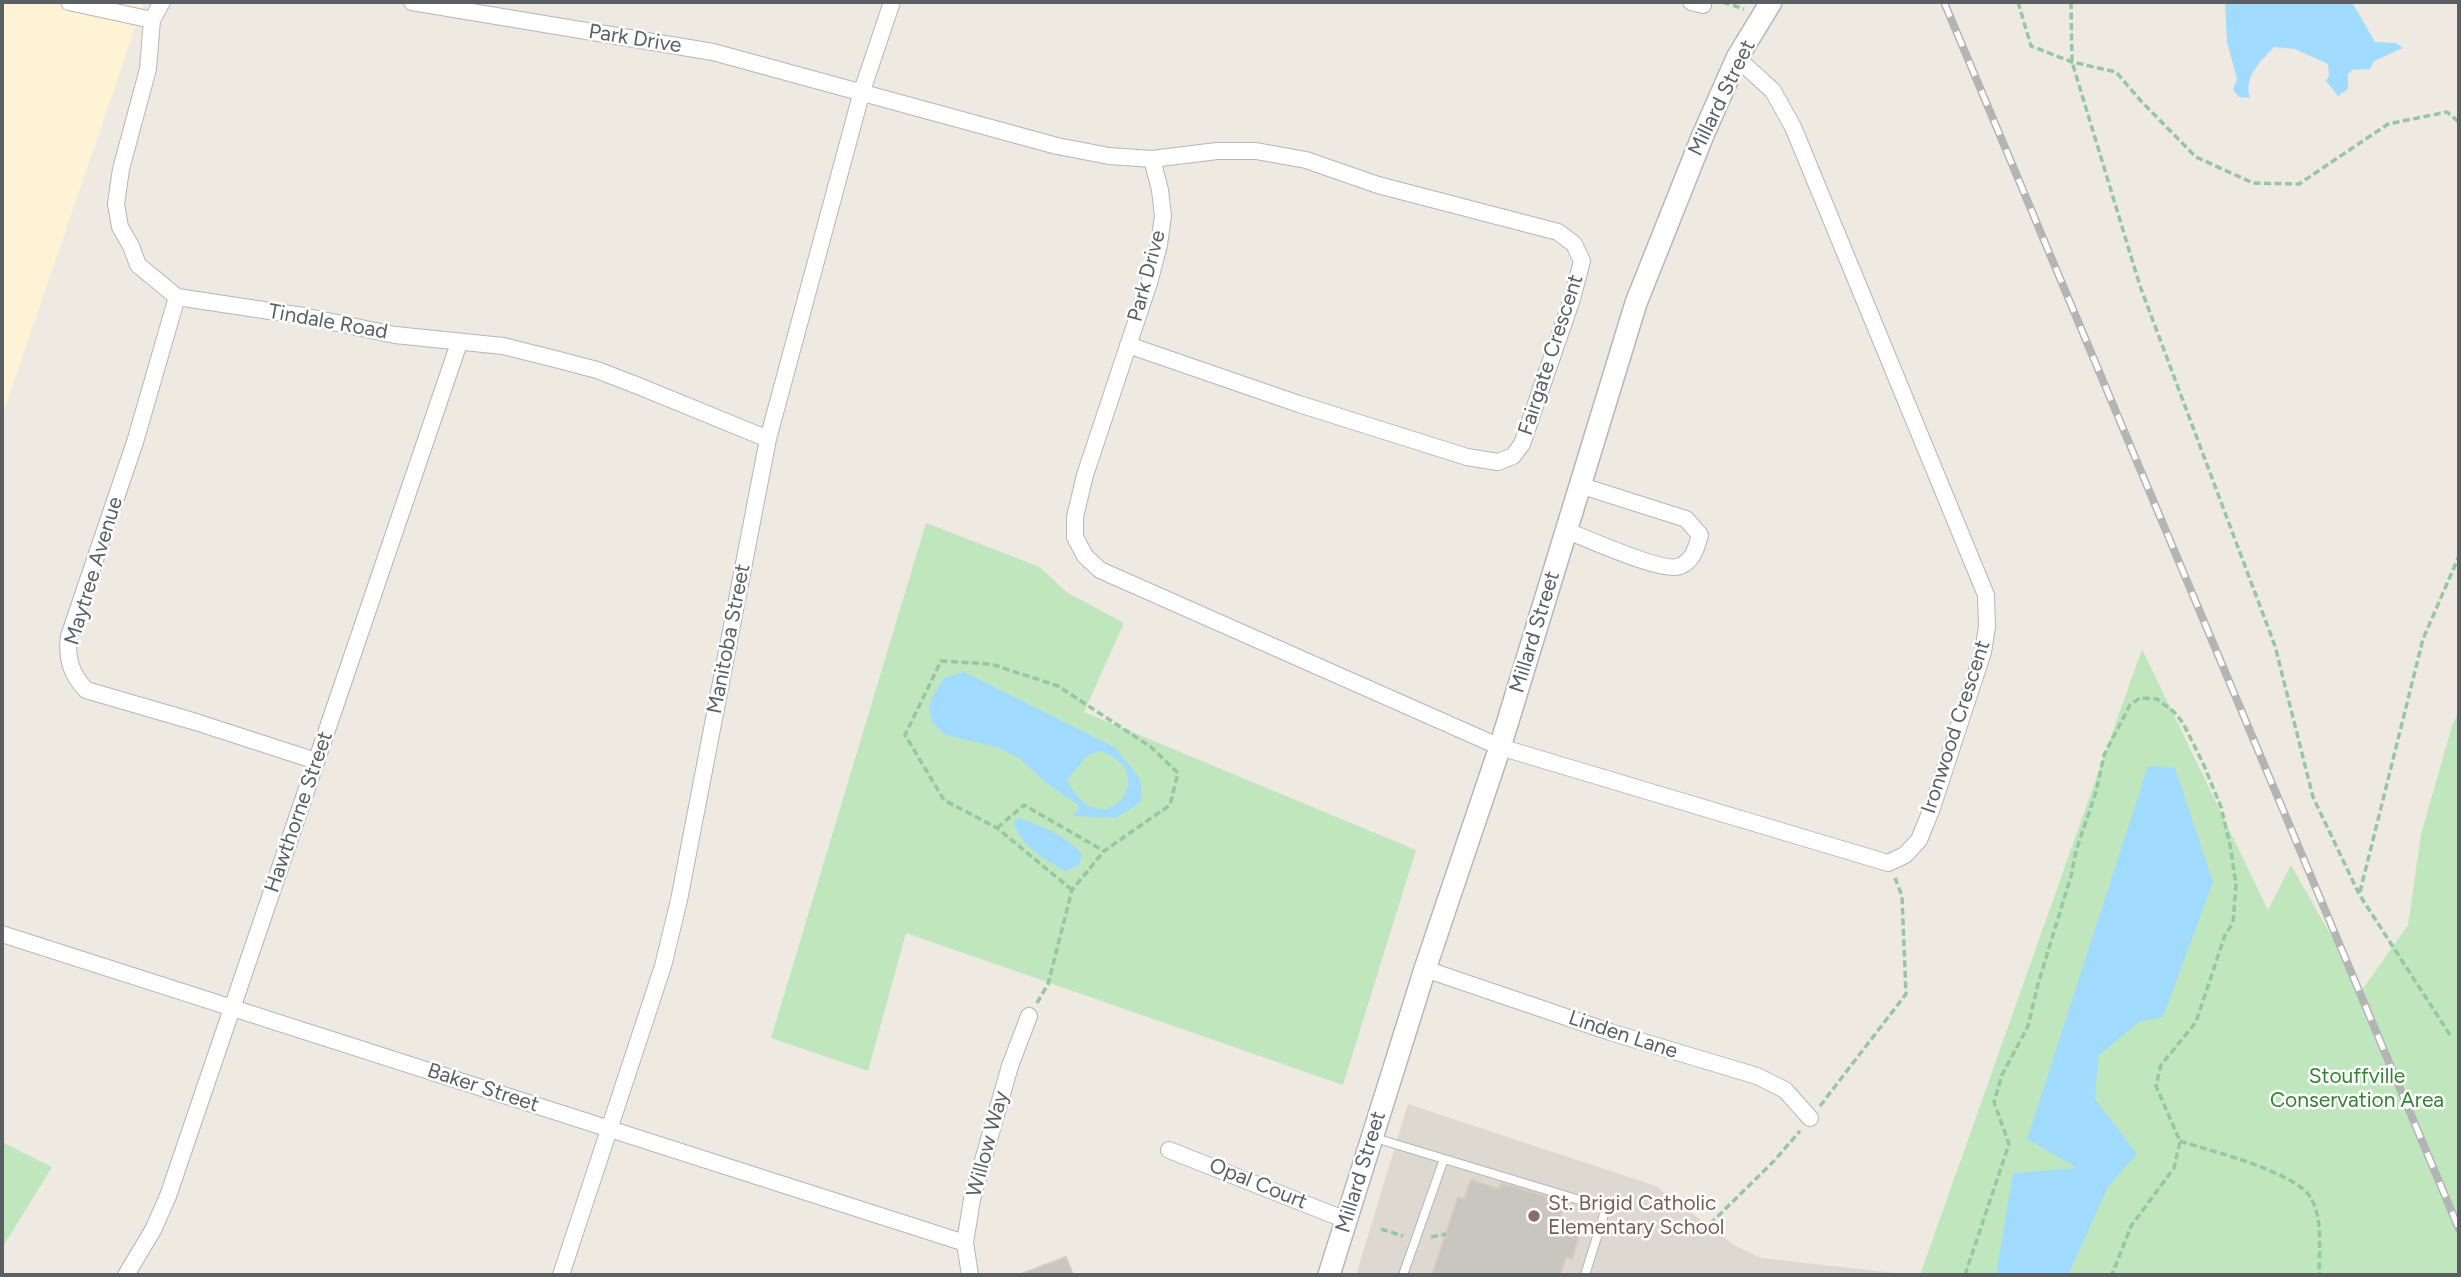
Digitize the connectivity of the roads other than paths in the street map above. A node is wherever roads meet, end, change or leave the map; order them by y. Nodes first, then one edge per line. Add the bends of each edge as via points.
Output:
1 (69, 2) edge
2 (162, 2) edge
3 (412, 2) edge
4 (892, 2) edge
5 (1771, 2) edge
6 (152, 20) junction
7 (1737, 58) junction
8 (862, 90) junction
9 (1152, 159) junction
10 (177, 298) junction
11 (459, 343) junction
12 (1128, 345) junction
13 (768, 439) junction
14 (1579, 485) junction
15 (1565, 530) junction
16 (1500, 747) junction
17 (316, 761) junction
18 (2, 934) edge
19 (1425, 969) junction
20 (232, 1008) junction
21 (1029, 1016) road end
22 (1810, 1118) road end
23 (609, 1129) junction
24 (1372, 1137) junction
25 (1169, 1150) dead end
26 (1444, 1159) junction
27 (1346, 1220) junction
28 (965, 1243) junction
29 (126, 1275) edge
30 (561, 1275) edge
31 (970, 1275) edge
32 (1329, 1275) edge
33 (1403, 1275) edge
34 (1585, 1275) edge

1 - 6 street
2 - 6 street
3 - 8 street, Park Drive via 713,52
4 - 8 street, Manitoba Street
5 - 7 street, Millard Street
6 - 10 street via 148,69 116,204 120,228 138,265
7 - 14 street, Millard Street via 1653,257
7 - 16 street, Ironwood Crescent via 1773,92 1793,127 1986,595 1983,652 1932,808 1919,840 1905,855 1888,863
8 - 9 street, Park Drive via 1057,146
8 - 13 street, Manitoba Street
9 - 12 street, Park Drive via 1163,216 1149,283
9 - 12 street, Fairgate Crescent via 1256,151 1306,160 1378,185 1558,232 1574,244 1582,261 1522,444 1513,456 1498,462 1467,457 1299,404
10 - 11 street, Tindale Road
10 - 17 street, Maytree Avenue via 131,454 69,636 70,664 86,690
11 - 13 street, Tindale Road via 503,346 597,370
11 - 17 street, Hawthorne Street
12 - 16 street, Park Drive via 1085,475 1076,517 1075,537 1085,556 1100,570
13 - 23 street, Manitoba Street via 679,900 663,965
14 - 15 street, Millard Street
14 - 15 street via 1686,519 1700,535 1693,557 1679,567 1662,567
15 - 16 street, Millard Street
16 - 19 street, Millard Street
17 - 20 street, Hawthorne Street
18 - 20 street, Baker Street
19 - 22 street, Linden Lane via 1757,1076 1785,1090
19 - 24 street, Millard Street
20 - 23 street, Baker Street
20 - 29 street, Hawthorne Street via 168,1196
21 - 28 street, Willow Way via 972,1199
23 - 28 street, Baker Street
23 - 30 street, Manitoba Street
24 - 26 lane
24 - 27 street, Millard Street
25 - 27 street, Opal Court
26 - 33 lane
26 - 34 lane via 1606,1208
27 - 32 street, Millard Street
28 - 31 street, Willow Way

